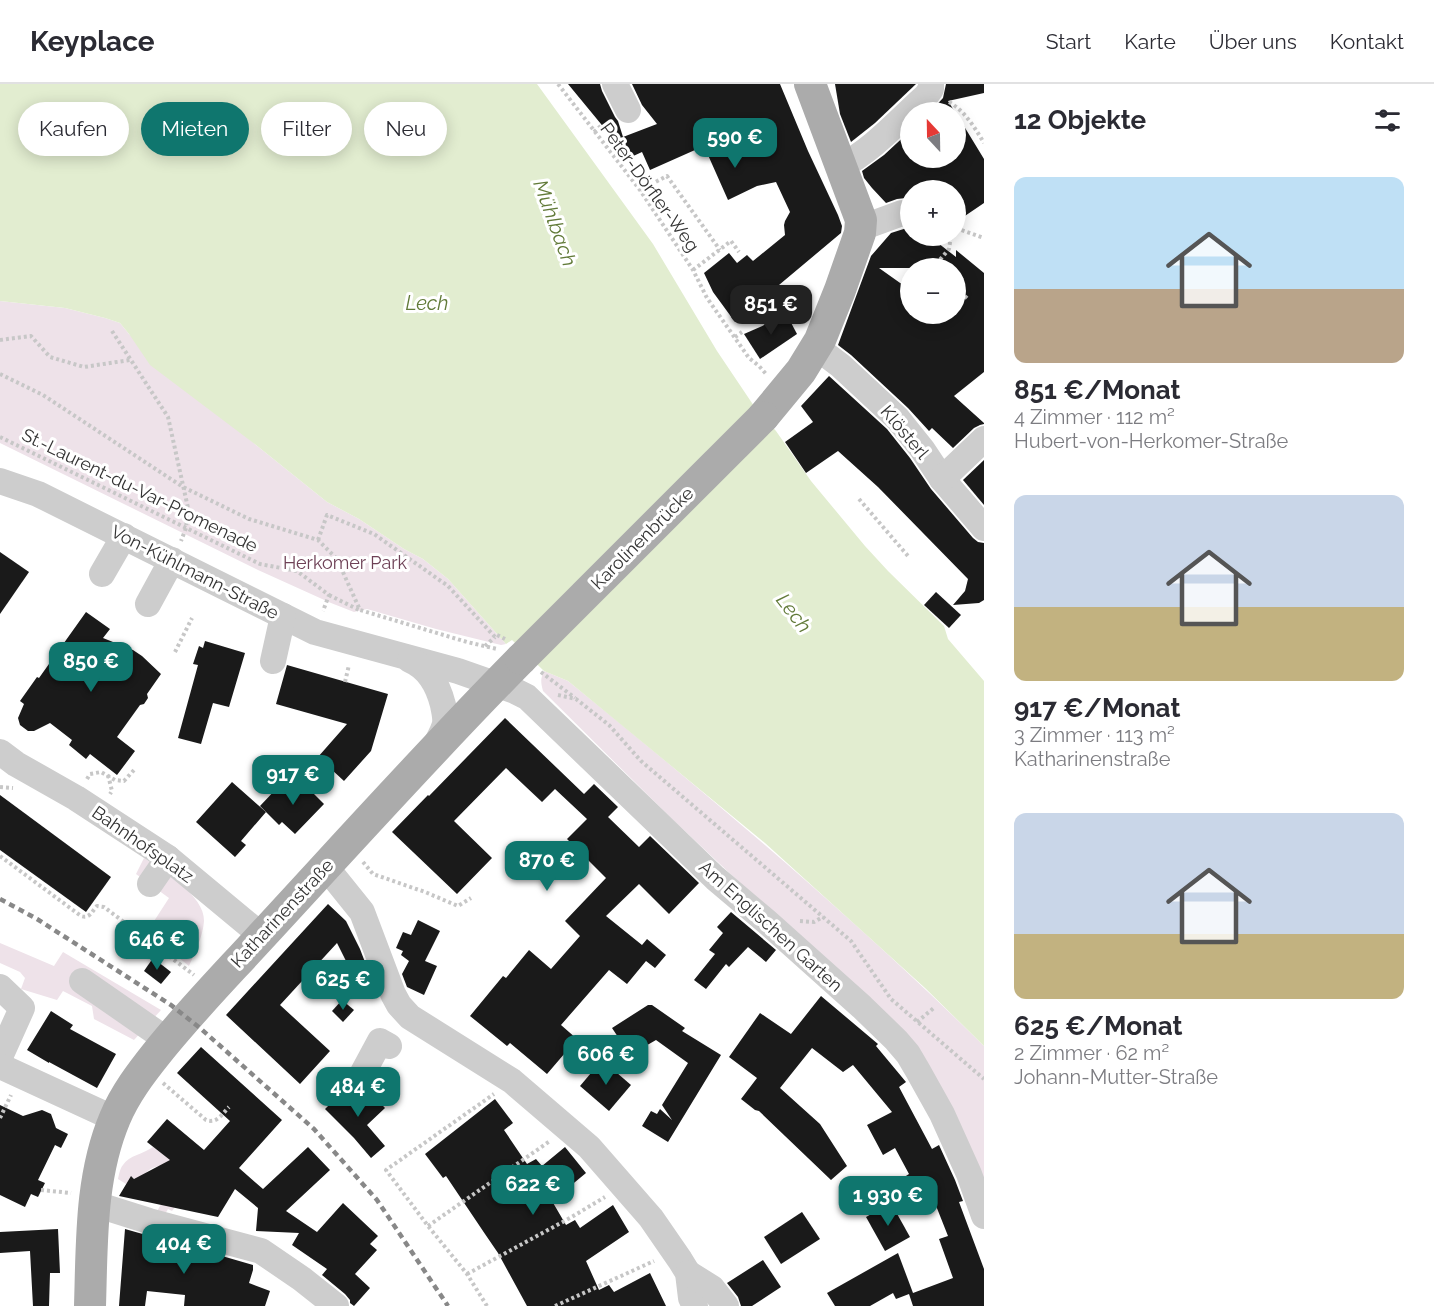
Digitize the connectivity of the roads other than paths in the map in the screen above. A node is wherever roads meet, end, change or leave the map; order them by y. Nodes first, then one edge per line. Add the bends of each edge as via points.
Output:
1 (615, 84) edge
2 (810, 84) edge
3 (931, 84) edge
4 (628, 110) dead end
5 (840, 168) junction
6 (900, 214) edge
7 (861, 228) junction
8 (818, 343) junction
9 (984, 439) edge
10 (942, 479) junction
11 (0, 481) edge
12 (984, 528) edge
13 (124, 536) junction
14 (172, 560) junction
15 (102, 574) dead end
16 (148, 604) dead end
17 (283, 616) junction
18 (393, 653) junction
19 (519, 655) joint
20 (273, 662) dead end
21 (496, 684) junction
22 (432, 751) junction
23 (5, 761) edge
24 (168, 858) junction
25 (326, 866) junction
26 (150, 884) dead end
27 (262, 936) junction
28 (82, 981) dead end
29 (0, 987) edge
30 (167, 1040) junction
31 (389, 1046) dead end
32 (0, 1057) edge
33 (0, 1066) edge
34 (359, 1080) dead end
35 (115, 1119) junction
36 (87, 1199) junction
37 (984, 1216) edge
38 (681, 1263) junction
39 (90, 1306) edge
40 (336, 1306) edge
41 (694, 1306) edge
42 (726, 1306) edge

1 - 4 street
2 - 5 main road
3 - 5 street via 926,96 875,144
5 - 7 main road
6 - 7 street
7 - 8 main road, Karolinenbrücke
8 - 10 street, Klösterl via 898,419
8 - 19 main road, Karolinenbrücke, bridge via 801,371 763,417
9 - 10 street
10 - 12 street, Klösterl
11 - 13 street, Von-Kühlmann-Straße via 38,494
13 - 14 street, Von-Kühlmann-Straße
13 - 15 street
14 - 16 street
14 - 17 street, Von-Kühlmann-Straße
17 - 18 street, Von-Kühlmann-Straße via 315,632
17 - 20 street
18 - 21 street, Von-Kühlmann-Straße
18 - 22 street, Von-Kühlmann-Straße via 425,669 440,693 446,721
19 - 21 main road, Katharinenstraße
21 - 22 main road, Katharinenstraße
21 - 37 street, Am Englischen Garten via 527,698 715,878 896,1040 942,1114
22 - 25 main road, Katharinenstraße
23 - 24 street, Bahnhofsplatz via 76,798
24 - 26 street
24 - 27 street, Bahnhofsplatz
25 - 27 main road, Katharinenstraße
25 - 38 street via 362,912 399,1005 410,1017 512,1081 568,1128 651,1218
27 - 30 main road, Katharinenstraße
28 - 30 street
29 - 32 street via 22,1008
30 - 35 main road, Katharinenstraße via 124,1099
31 - 34 street via 380,1041
33 - 35 street
35 - 36 main road, Katharinenstraße
36 - 39 main road, Katharinenstraße via 92,1230
36 - 40 street via 149,1221 261,1251
38 - 41 street
38 - 42 street via 712,1288

